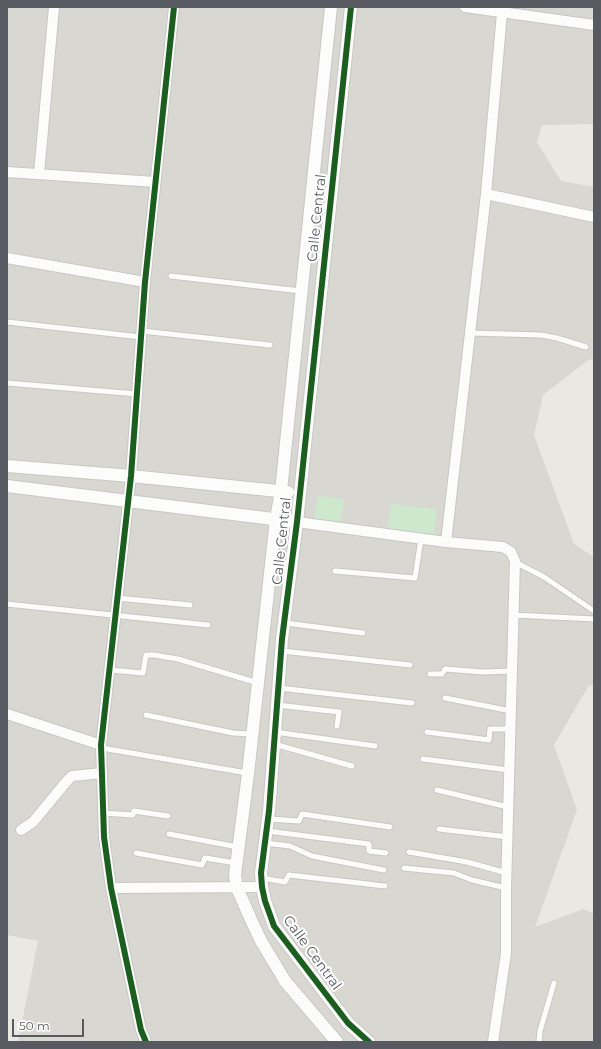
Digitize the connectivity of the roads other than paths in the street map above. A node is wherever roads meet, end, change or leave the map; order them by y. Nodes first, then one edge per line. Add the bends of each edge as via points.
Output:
1 (54, 7) edge
2 (174, 7) edge
3 (331, 7) edge
4 (351, 7) edge
5 (465, 7) edge
6 (477, 8) edge
7 (502, 13) junction
8 (594, 25) edge
9 (7, 172) edge
10 (39, 174) junction
11 (155, 182) junction
12 (486, 194) junction
13 (594, 217) edge
14 (7, 258) edge
15 (171, 276) dead end
16 (145, 282) junction
17 (302, 291) junction
18 (7, 322) edge
19 (470, 332) junction
20 (141, 334) junction
21 (270, 345) dead end
22 (586, 348) dead end
23 (7, 383) edge
24 (137, 394) junction
25 (7, 466) edge
26 (131, 476) junction
27 (7, 486) edge
28 (281, 491) junction
29 (299, 493) junction
30 (128, 500) junction
31 (276, 519) junction
32 (297, 522) junction
33 (421, 539) junction
34 (446, 542) junction
35 (515, 561) junction
36 (336, 571) dead end
37 (117, 598) junction
38 (7, 604) edge
39 (190, 605) dead end
40 (594, 611) edge
41 (116, 615) junction
42 (513, 615) junction
43 (594, 619) edge
44 (284, 623) junction
45 (208, 625) dead end
46 (363, 633) dead end
47 (264, 637) junction
48 (282, 645) junction
49 (410, 665) dead end
50 (110, 670) junction
51 (512, 670) junction
52 (430, 674) dead end
53 (259, 684) junction
54 (279, 688) junction
55 (445, 698) dead end
56 (412, 703) dead end
57 (277, 705) junction
58 (511, 711) junction
59 (7, 714) edge
60 (146, 715) dead end
61 (337, 726) dead end
62 (510, 729) junction
63 (427, 732) dead end
64 (253, 734) junction
65 (275, 738) junction
66 (374, 746) dead end
67 (101, 747) junction
68 (423, 759) dead end
69 (352, 766) dead end
70 (509, 770) junction
71 (102, 773) junction
72 (248, 774) junction
73 (437, 790) dead end
74 (508, 807) junction
75 (103, 813) junction
76 (168, 816) dead end
77 (268, 819) junction
78 (390, 828) dead end
79 (440, 829) dead end
80 (21, 830) dead end
81 (266, 831) junction
82 (169, 834) dead end
83 (508, 837) junction
84 (265, 843) junction
85 (239, 847) junction
86 (136, 852) dead end
87 (410, 852) dead end
88 (386, 853) dead end
89 (237, 863) junction
90 (404, 868) dead end
91 (384, 870) dead end
92 (507, 873) junction
93 (262, 883) junction
94 (385, 886) dead end
95 (111, 888) junction
96 (237, 888) junction
97 (506, 888) junction
98 (554, 983) dead end
99 (146, 1042) edge
100 (337, 1042) edge
101 (369, 1042) edge
102 (494, 1042) edge
103 (539, 1042) edge

1 - 10 street
2 - 11 street
3 - 17 street, Calle Central
4 - 29 street, Calle Central
5 - 6 street
6 - 7 street
7 - 8 street
7 - 12 street
9 - 10 street
10 - 11 street
11 - 16 street
12 - 13 street
12 - 19 street
14 - 16 street
15 - 17 lane
16 - 20 street
17 - 28 street, Calle Central
18 - 20 lane
19 - 22 lane via 541,335
19 - 34 street
20 - 21 lane
20 - 24 street
23 - 24 lane
24 - 26 street
25 - 26 street
26 - 28 street
26 - 30 street
27 - 30 street
28 - 29 street
28 - 31 street, Calle Central
29 - 32 street, Calle Central
30 - 31 street
30 - 37 street
31 - 32 street
31 - 47 street, Calle Central
32 - 33 street
32 - 44 street, Calle Central
33 - 34 street
33 - 36 lane via 416,578
34 - 35 street via 503,547 511,552
35 - 40 lane
35 - 42 street
37 - 39 lane
37 - 41 street
38 - 41 lane
41 - 45 lane
41 - 50 street
42 - 43 lane
42 - 51 street
44 - 46 lane
44 - 48 street, Calle Central
47 - 48 street
47 - 53 street, Calle Central
48 - 49 lane
48 - 54 street, Calle Central
50 - 53 lane via 143,673 146,655 154,655 178,659
50 - 67 street
51 - 52 lane via 483,672 445,669 442,674
51 - 58 street
53 - 64 street, Calle Central
54 - 56 lane
54 - 57 street, Calle Central
55 - 58 lane
57 - 61 lane via 339,712
57 - 65 street, Calle Central
58 - 62 street
59 - 67 street
60 - 64 lane via 233,733
62 - 63 lane via 490,729 489,740
62 - 70 street
64 - 72 street, Calle Central
65 - 66 lane
65 - 69 lane
65 - 77 street, Calle Central
67 - 71 street
67 - 72 lane
68 - 70 lane
70 - 74 street
71 - 75 street
71 - 80 street via 72,776 33,822
72 - 85 street, Calle Central
73 - 74 lane
74 - 83 street
75 - 76 lane via 133,815 134,812
75 - 95 street
77 - 78 lane via 299,821 302,814
77 - 81 street, Calle Central
79 - 83 lane
81 - 84 street, Calle Central
81 - 88 lane via 369,844 369,851
82 - 85 lane
83 - 92 street
84 - 91 lane via 290,846 312,856
84 - 93 street, Calle Central
85 - 89 street, Calle Central
86 - 89 lane via 202,865 205,858
87 - 92 lane via 467,862
89 - 96 street, Calle Central
90 - 97 lane via 454,873
92 - 97 street
93 - 94 lane via 285,882 289,876
93 - 96 street
93 - 101 street, Calle Central via 274,926 348,1023
95 - 96 street
95 - 99 street via 140,1030
96 - 100 street, Calle Central via 261,941 285,980
97 - 102 street via 506,953
98 - 103 lane

